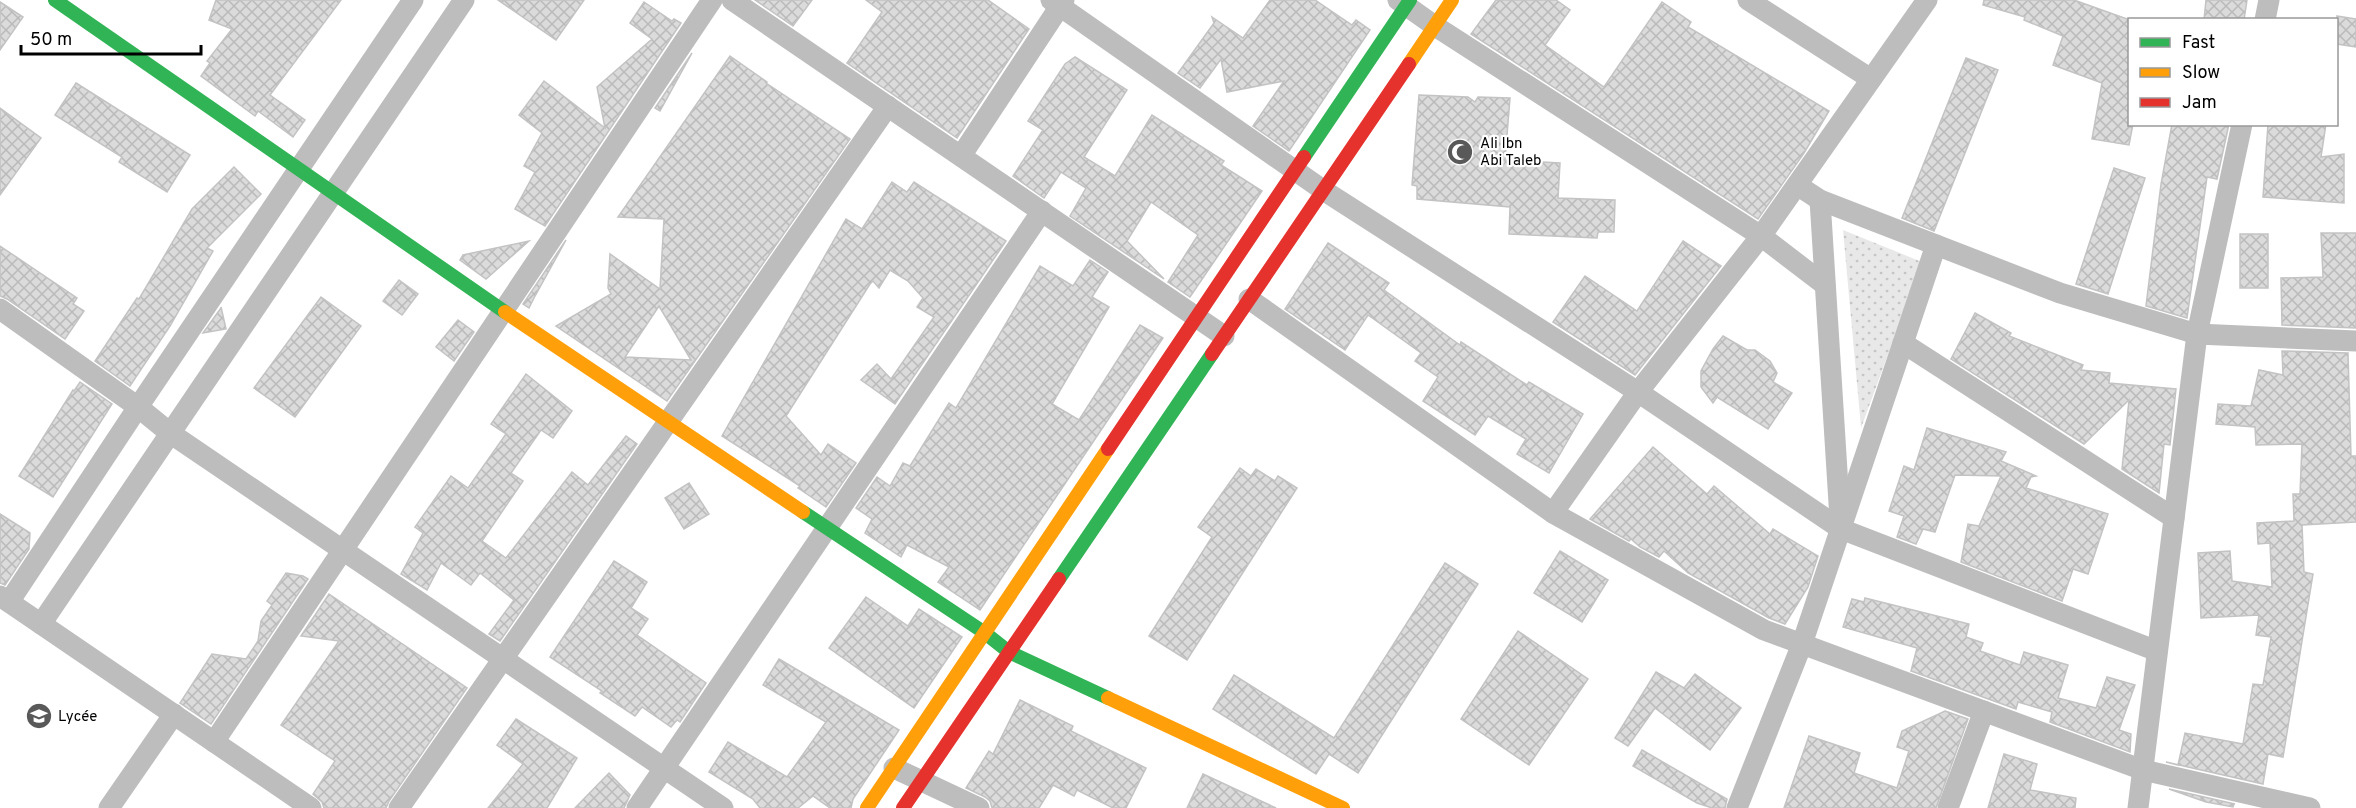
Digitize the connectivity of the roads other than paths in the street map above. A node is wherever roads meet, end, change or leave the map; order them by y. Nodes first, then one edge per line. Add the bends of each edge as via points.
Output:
1 (55, 0) edge
2 (413, 0) edge
3 (464, 0) edge
4 (712, 0) edge
5 (732, 0) edge
6 (1452, 0) edge
7 (1748, 0) edge
8 (1927, 0) edge
9 (2269, 0) edge
10 (1058, 2) edge
11 (1405, 2) edge
12 (2265, 18) edge
13 (1435, 26) junction
14 (1871, 79) junction
15 (888, 106) junction
16 (2242, 126) edge
17 (961, 156) junction
18 (299, 168) junction
19 (1296, 171) junction
20 (1797, 184) junction
21 (1323, 190) junction
22 (333, 193) junction
23 (1820, 200) junction
24 (1042, 211) junction
25 (1761, 236) junction
26 (1936, 245) junction
27 (1826, 285) junction
28 (1249, 298) junction
29 (0, 309) edge
30 (504, 311) junction
31 (1197, 317) junction
32 (2197, 334) junction
33 (1224, 336) junction
34 (2356, 341) edge
35 (1903, 343) junction
36 (1638, 392) junction
37 (138, 407) junction
38 (668, 422) junction
39 (170, 434) junction
40 (1553, 513) junction
41 (2174, 518) junction
42 (827, 528) junction
43 (1840, 529) junction
44 (343, 551) junction
45 (5, 599) edge
46 (41, 624) junction
47 (985, 633) junction
48 (1802, 644) junction
49 (2157, 651) junction
50 (1009, 652) junction
51 (503, 659) junction
52 (1984, 711) junction
53 (174, 714) junction
54 (214, 742) junction
55 (664, 768) junction
56 (894, 768) junction
57 (2143, 770) junction
58 (922, 781) junction
59 (109, 808) edge
60 (311, 808) edge
61 (399, 808) edge
62 (637, 808) edge
63 (723, 808) edge
64 (867, 808) edge
65 (903, 808) edge
66 (979, 808) edge
67 (1343, 808) edge
68 (1737, 808) edge
69 (1948, 808) edge
70 (2138, 808) edge
71 (2310, 808) edge

1 - 18 main road
2 - 18 street
3 - 22 street
4 - 30 street
5 - 15 street
6 - 13 main road
7 - 14 street
8 - 14 street
9 - 12 street
10 - 17 street
10 - 19 street
11 - 13 street
11 - 19 main road
13 - 21 main road
13 - 25 street
14 - 20 street
15 - 17 street
15 - 38 street
16 - 32 street
17 - 24 street
18 - 22 main road
18 - 37 street
19 - 21 street
19 - 31 main road
20 - 23 street
20 - 25 street
21 - 28 main road
21 - 36 street
22 - 30 main road
22 - 39 street
23 - 26 street
23 - 27 street
24 - 31 street
24 - 42 street
25 - 27 street
25 - 36 street
26 - 32 street via 2060,294
26 - 35 street
27 - 43 street
28 - 33 main road
28 - 40 street
29 - 37 street
30 - 38 main road
30 - 44 street
31 - 33 street
31 - 47 main road
32 - 34 street
32 - 41 street
33 - 50 main road
35 - 41 street
35 - 43 street
36 - 40 street
36 - 43 street
37 - 39 street
37 - 45 street
38 - 42 main road
38 - 51 street
39 - 44 street
39 - 46 street
40 - 48 street via 1764,630
41 - 49 street
42 - 47 main road
42 - 55 street
43 - 48 street
43 - 49 street
44 - 51 street
44 - 54 street
45 - 46 street
46 - 53 street
47 - 50 main road
47 - 56 main road
48 - 52 street
48 - 68 street
49 - 57 street
50 - 58 main road
50 - 67 main road
51 - 55 street
51 - 61 street
52 - 57 street
52 - 69 street
53 - 54 street
53 - 59 street
54 - 60 street
55 - 62 street
55 - 63 street
56 - 58 street
56 - 64 main road
57 - 70 street
57 - 71 street
58 - 65 main road
58 - 66 street

